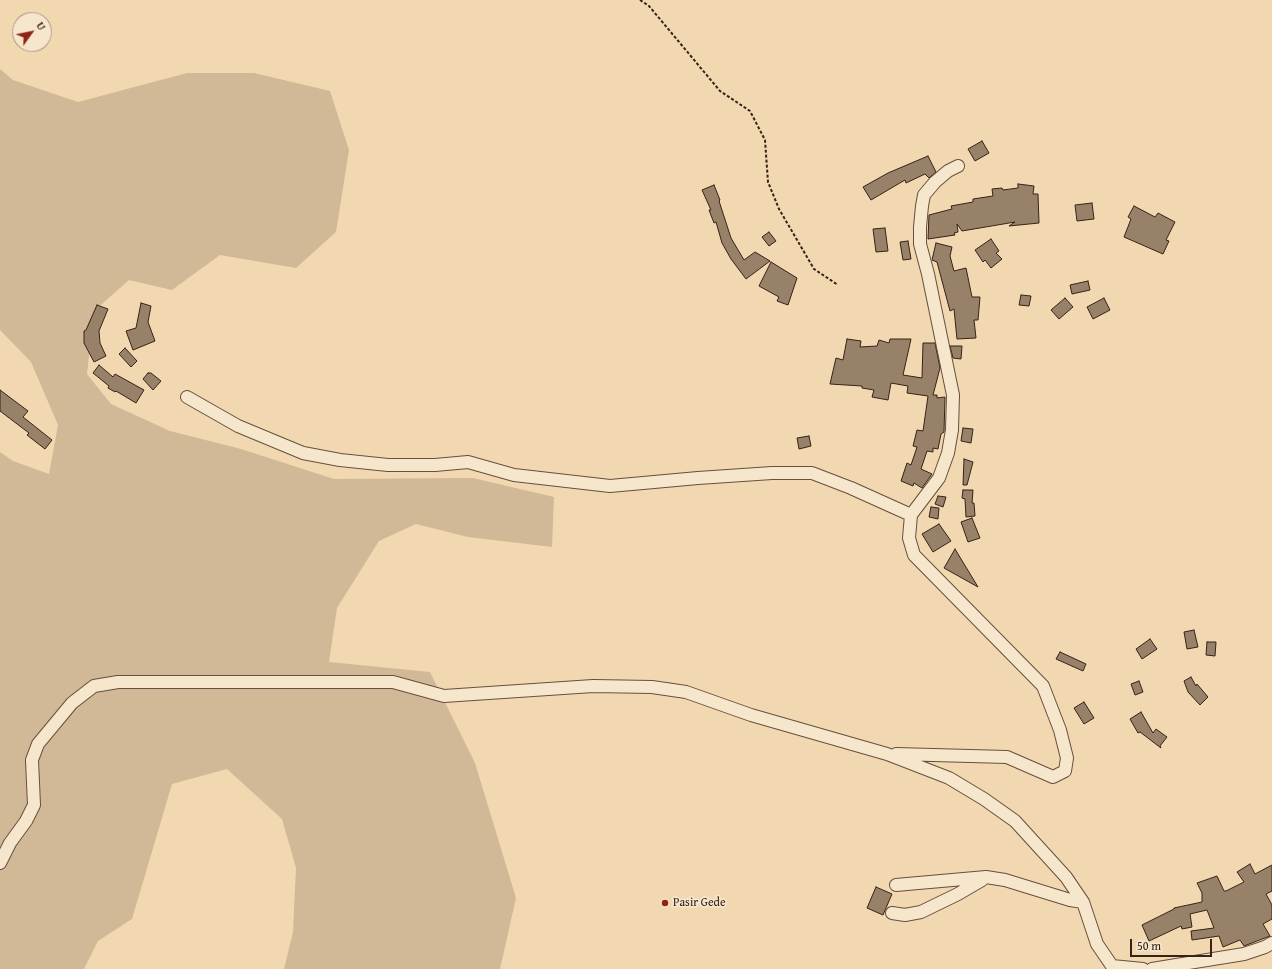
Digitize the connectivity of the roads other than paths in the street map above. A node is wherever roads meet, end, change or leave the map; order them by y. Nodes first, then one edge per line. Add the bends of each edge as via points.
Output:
1 (958, 166) dead end
2 (186, 397) dead end
3 (911, 515) junction
4 (887, 754) junction
5 (0, 863) edge
6 (986, 877) junction
7 (896, 885) dead end
8 (1083, 902) junction
9 (892, 913) dead end
10 (1272, 943) edge
11 (1143, 969) edge
12 (1152, 969) edge

1 - 3 street via 935,182 924,195 922,206 920,244 953,395 952,430 948,453 939,478
2 - 3 street via 238,426 303,453 340,460 388,465 468,462 514,475 610,486 705,477 812,473
3 - 4 street via 909,538 914,555 1043,686 1060,730 1067,758 1065,771 1053,776 1007,757
4 - 5 street via 750,715 686,692 652,687 592,686 444,696 393,682 118,682 94,686 72,703 38,744 32,760 34,804
4 - 8 street via 949,778 984,798 1016,821 1066,877
6 - 7 street
6 - 8 street
6 - 9 street via 921,912 905,915
8 - 11 street via 1097,944 1112,966
10 - 12 street via 1244,954

